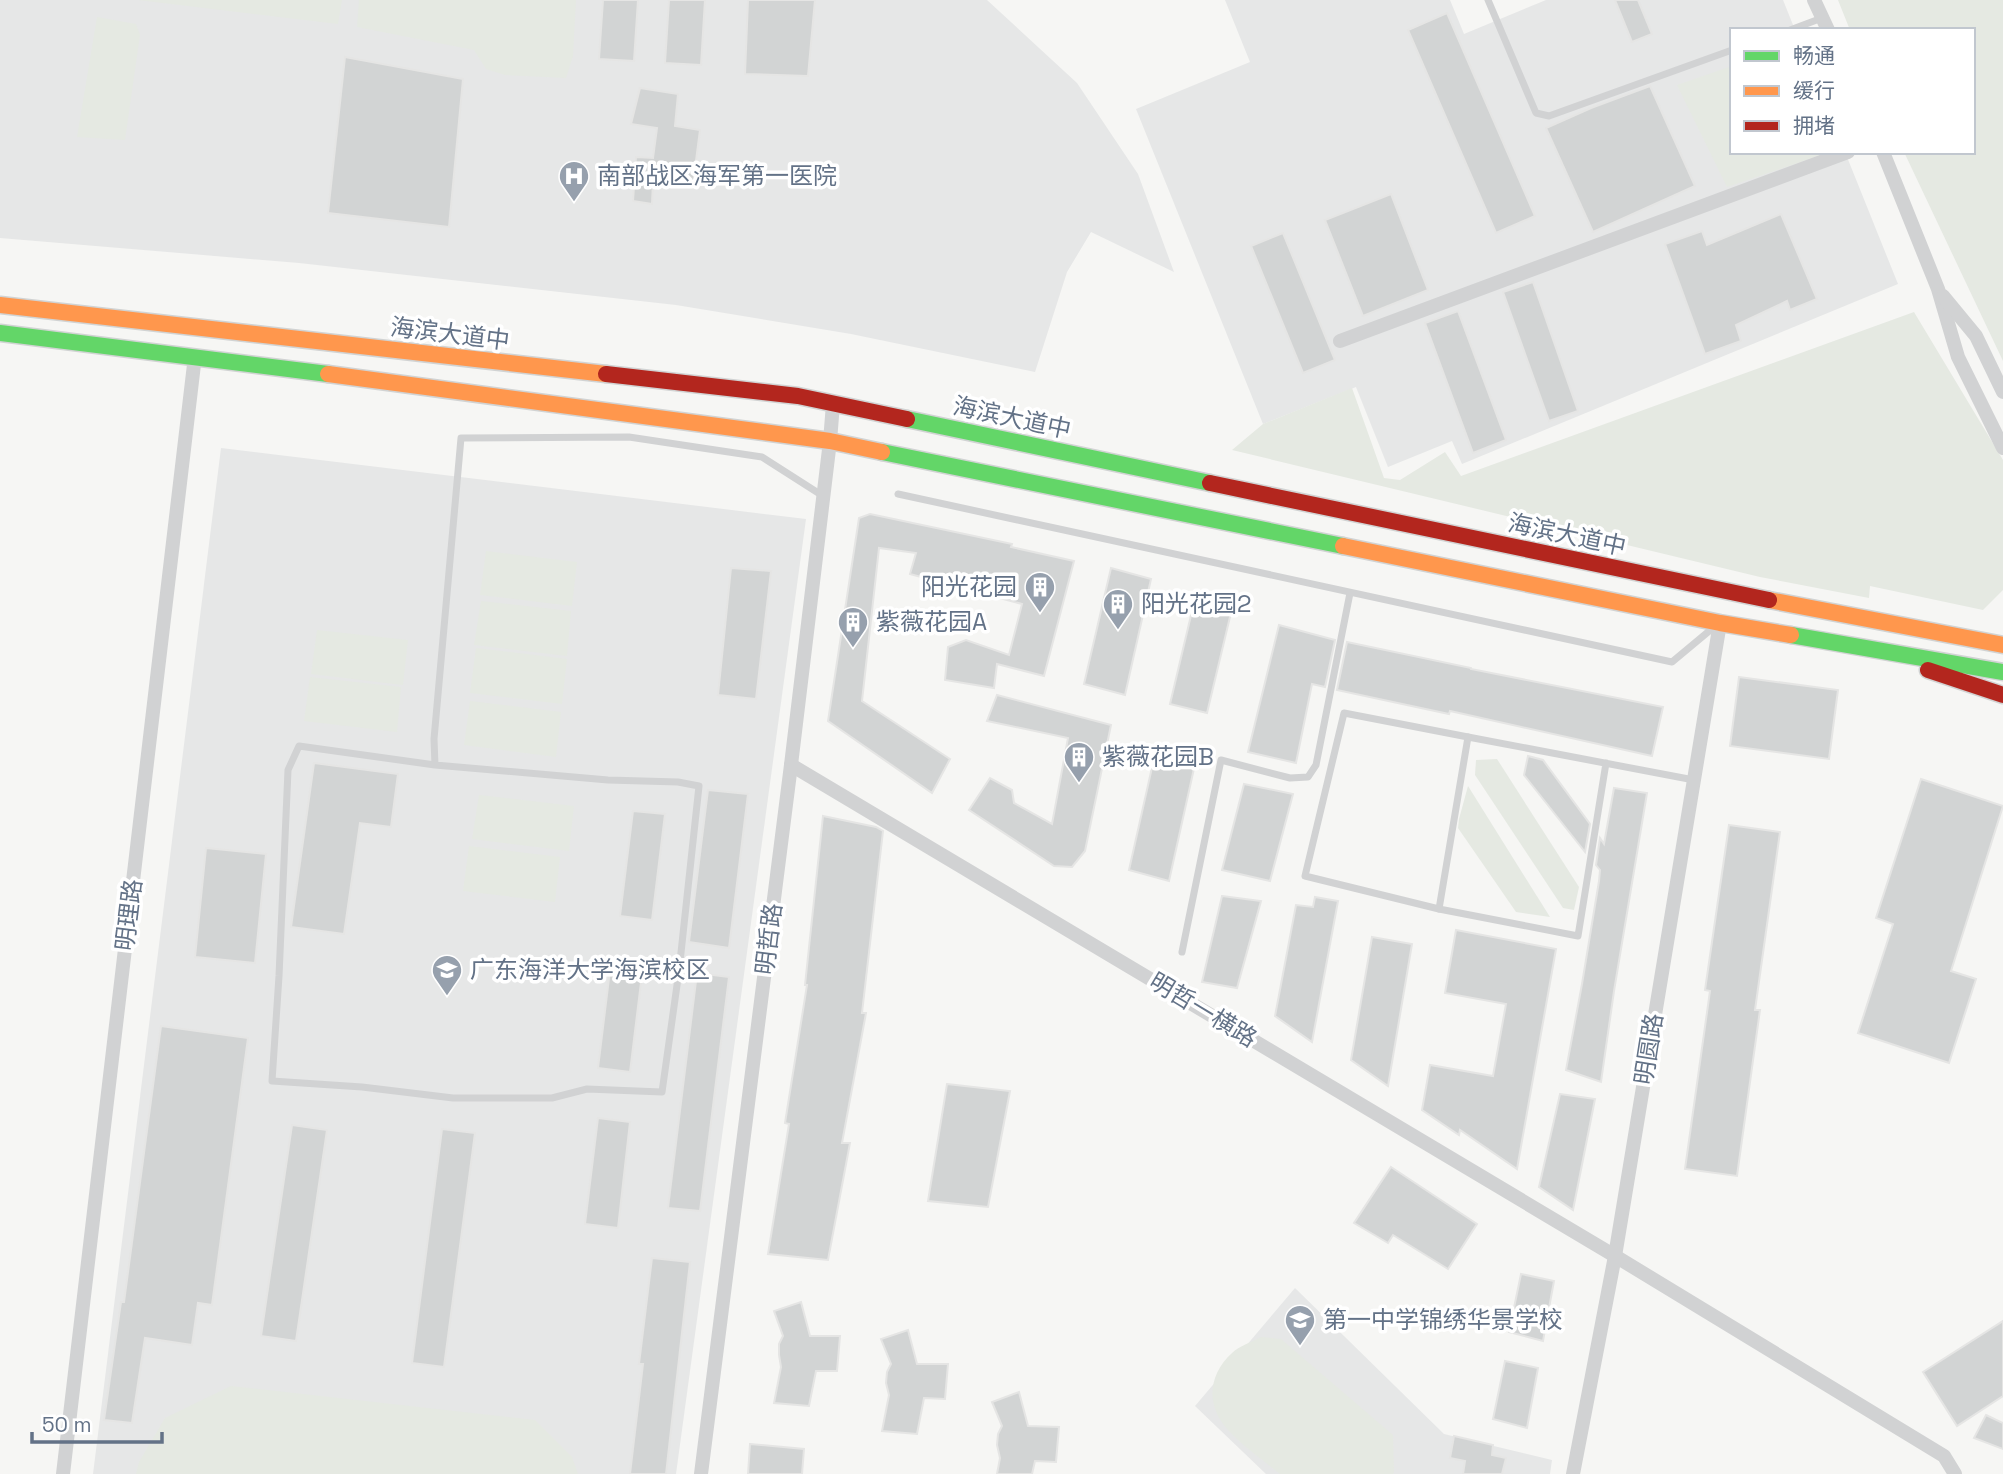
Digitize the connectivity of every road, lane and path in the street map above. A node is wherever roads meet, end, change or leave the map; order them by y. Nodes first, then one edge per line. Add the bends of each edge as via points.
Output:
1 (1488, 0) edge
2 (1814, 0) edge
3 (1825, 24) edge
4 (1802, 28) edge
5 (1730, 52) edge
6 (1842, 154) edge
7 (1884, 154) edge
8 (1938, 289) junction
9 (0, 305) edge
10 (0, 333) edge
11 (1340, 341) dead end
12 (195, 356) junction
13 (2003, 391) edge
14 (833, 404) junction
15 (830, 441) junction
16 (2003, 448) edge
17 (898, 494) dead end
18 (823, 496) junction
19 (1350, 593) junction
20 (1720, 623) junction
21 (1839, 643) junction
22 (2003, 645) edge
23 (2003, 672) edge
24 (2003, 695) edge
25 (1468, 737) junction
26 (1606, 763) junction
27 (435, 765) junction
28 (792, 765) junction
29 (1694, 780) junction
30 (1439, 909) junction
31 (1182, 952) dead end
32 (1615, 1256) junction
33 (64, 1474) edge
34 (701, 1474) edge
35 (1573, 1474) edge
36 (1955, 1474) edge

1 - 5 lane via 1536,113 1549,116
2 - 3 street
3 - 4 lane
6 - 11 street
7 - 8 street
8 - 13 street via 1976,336
8 - 16 street via 1958,357
9 - 14 main road, 海滨大道中 via 798,396
10 - 12 main road
12 - 15 main road
12 - 33 street, 明理路
14 - 15 street, 明哲路
14 - 22 main road, 海滨大道中 via 1723,591
15 - 18 street, 明哲路
15 - 20 main road
17 - 19 lane
18 - 27 lane via 762,457 629,437 461,438
18 - 28 street, 明哲路
19 - 20 lane via 1672,662
19 - 31 lane via 1316,765 1308,777 1290,778 1222,760
20 - 21 main road
20 - 29 street, 明圆路
21 - 23 main road
21 - 24 main road
25 - 26 lane
25 - 30 lane
25 - 30 lane via 1344,713 1306,876
26 - 29 lane
26 - 30 lane via 1578,936
27 - 27 lane via 699,786 662,1092 587,1089 552,1098 453,1098 272,1081 288,770 299,746
28 - 32 street, 明哲一横路
28 - 34 street, 明哲路
29 - 32 street, 明圆路
32 - 35 street, 明圆路
32 - 36 street, 明哲一横路 via 1944,1456

